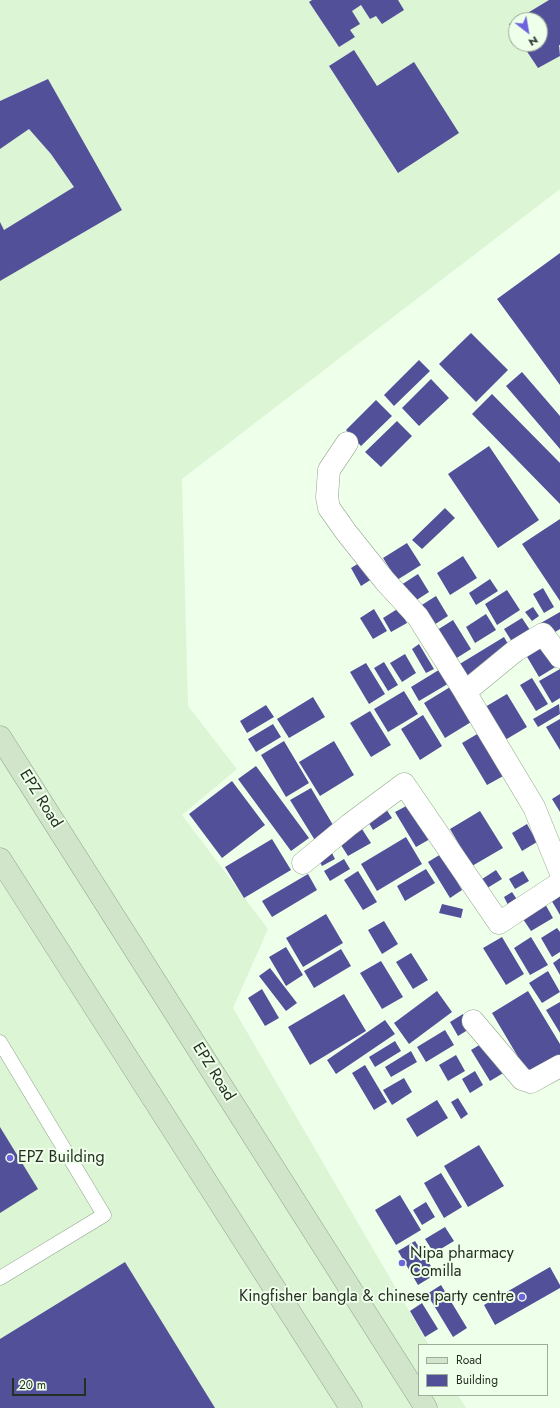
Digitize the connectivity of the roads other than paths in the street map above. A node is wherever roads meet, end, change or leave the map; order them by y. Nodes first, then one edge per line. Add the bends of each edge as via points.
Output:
1 (347, 443) dead end
2 (560, 657) edge
3 (465, 692) junction
4 (0, 737) edge
5 (0, 859) edge
6 (303, 863) dead end
7 (560, 871) edge
8 (560, 883) edge
9 (473, 1020) dead end
10 (0, 1042) edge
11 (560, 1066) edge
12 (0, 1278) edge
13 (418, 1395) edge
14 (418, 1396) edge
15 (351, 1408) edge
16 (426, 1408) edge

1 - 3 street via 329,470 329,508 385,581 418,617
2 - 3 street via 543,634 515,652
3 - 7 street via 534,806
4 - 13 main road, EPZ Road
5 - 15 main road
6 - 8 street via 404,784 500,923
9 - 11 street via 522,1079 531,1082
10 - 12 lane via 104,1215
14 - 16 main road, EPZ Road

